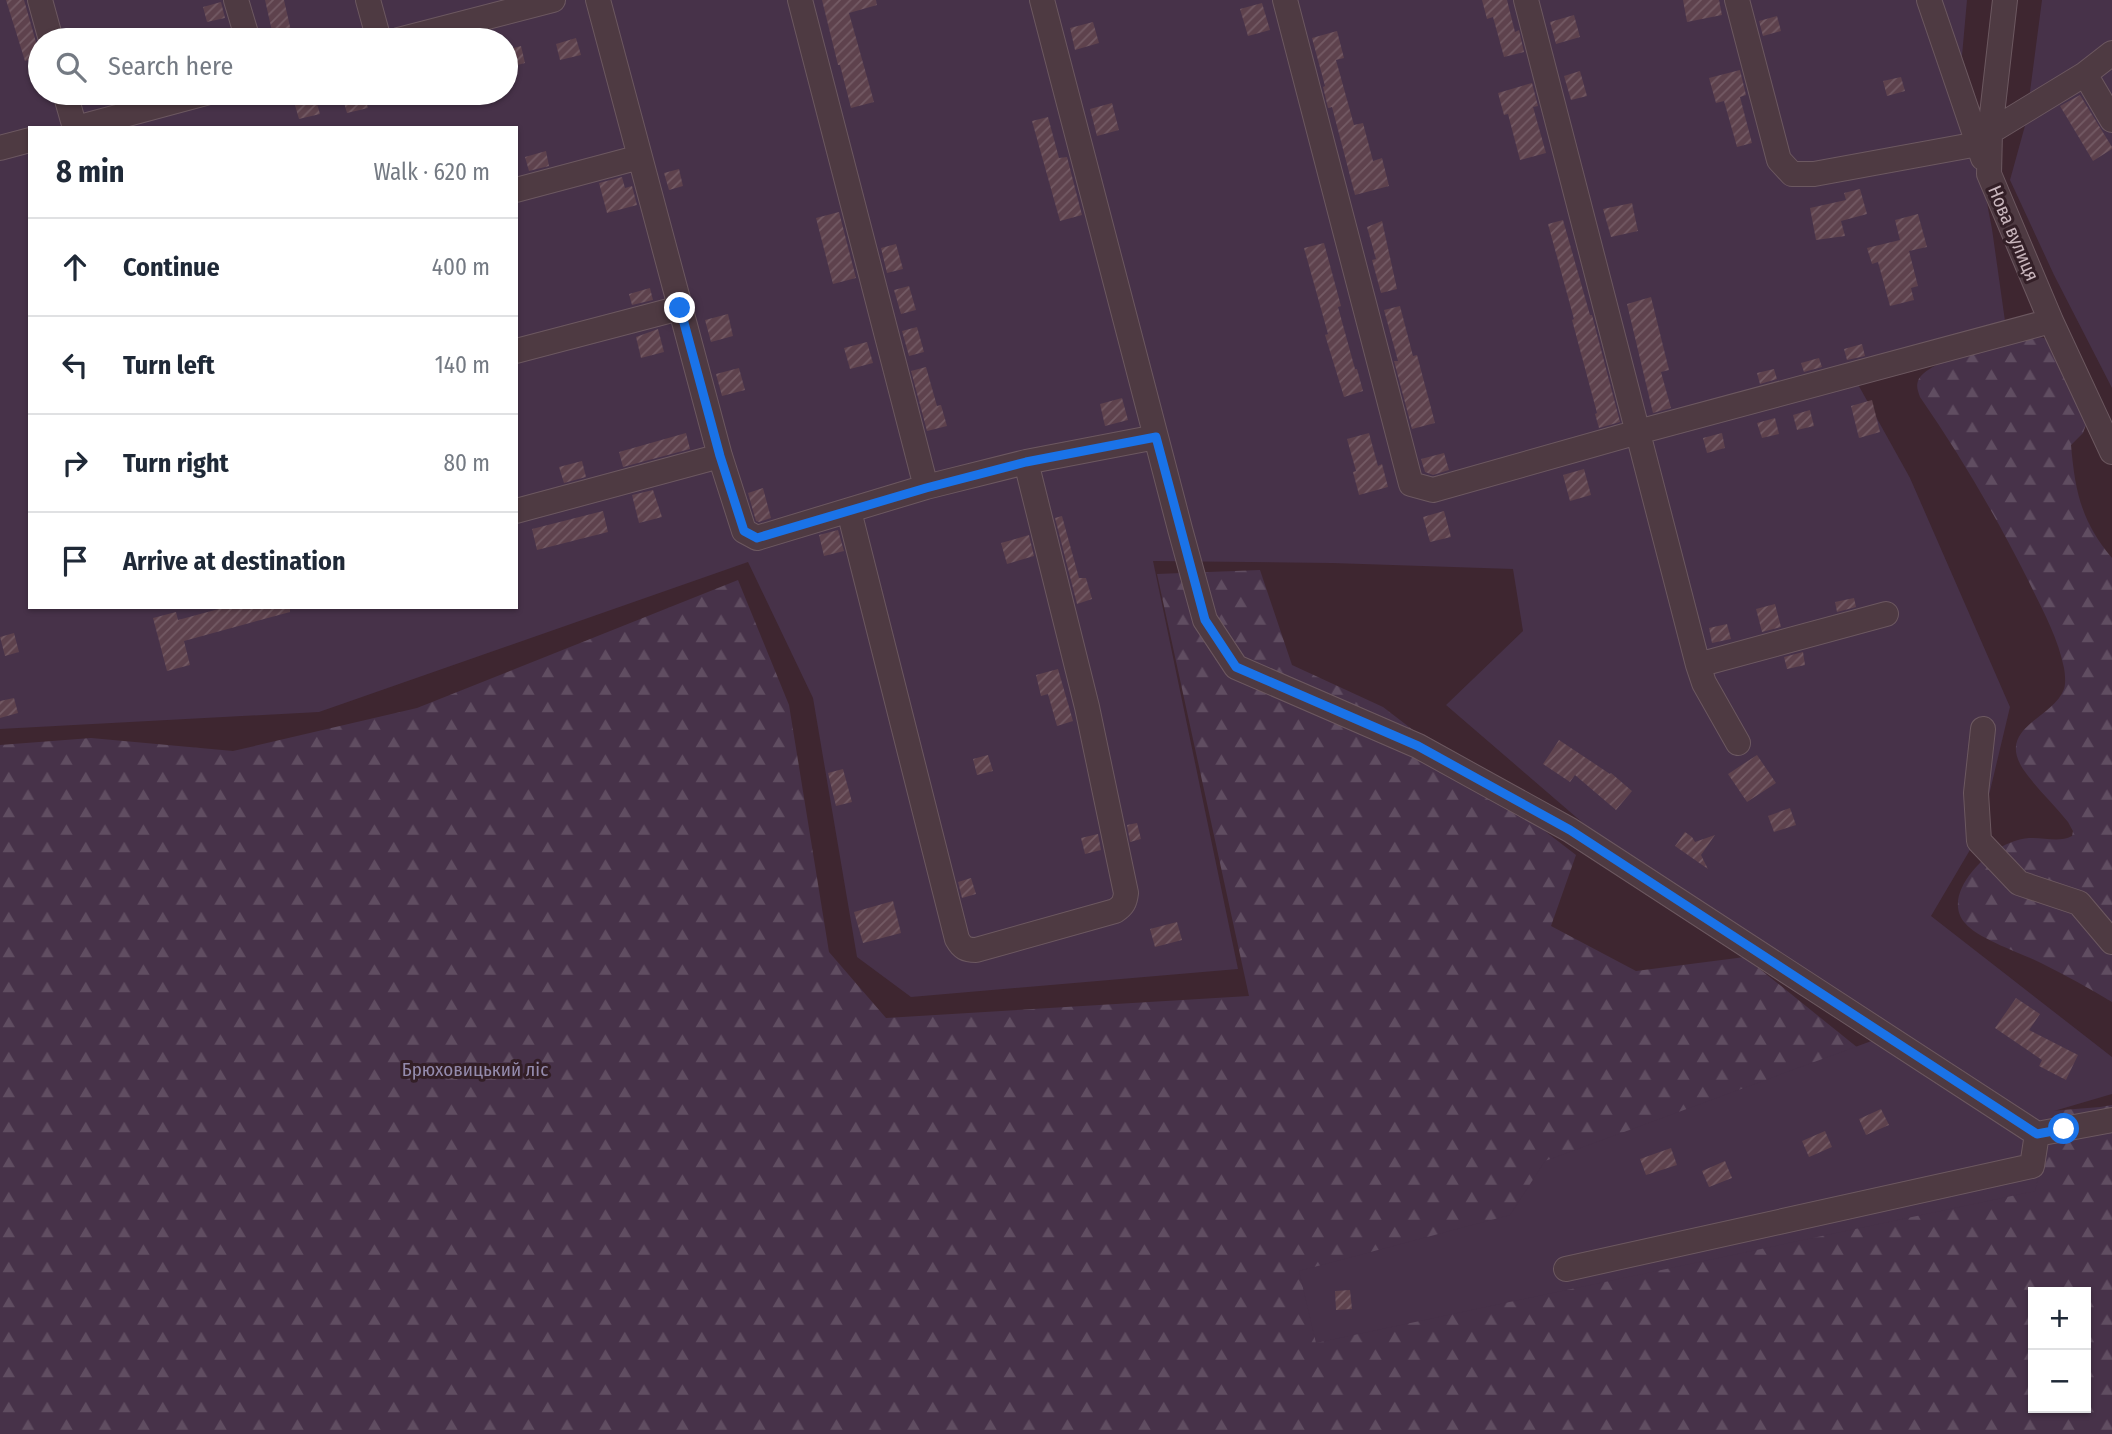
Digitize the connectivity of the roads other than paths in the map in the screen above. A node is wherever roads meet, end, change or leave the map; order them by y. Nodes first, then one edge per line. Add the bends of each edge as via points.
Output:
1 (40, 0) edge
2 (236, 0) edge
3 (368, 0) edge
4 (597, 0) edge
5 (800, 0) edge
6 (1042, 0) edge
7 (1285, 0) edge
8 (1526, 0) edge
9 (1737, 0) edge
10 (1929, 0) edge
11 (2005, 0) edge
12 (538, 2) edge
13 (48, 28) edge
14 (244, 28) edge
15 (376, 28) edge
16 (442, 28) edge
17 (2112, 54) edge
18 (2085, 74) junction
19 (69, 105) edge
20 (161, 105) edge
21 (2112, 120) edge
22 (75, 126) edge
23 (83, 126) edge
24 (1984, 138) junction
25 (28, 141) edge
26 (0, 148) edge
27 (640, 157) junction
28 (518, 189) edge
29 (680, 308) junction
30 (2050, 321) junction
31 (518, 350) edge
32 (1638, 432) junction
33 (1156, 437) junction
34 (2112, 452) edge
35 (720, 456) junction
36 (1026, 462) junction
37 (926, 488) junction
38 (518, 510) edge
39 (849, 511) junction
40 (1886, 614) dead end
41 (1698, 665) junction
42 (1983, 729) dead end
43 (1738, 743) dead end
44 (2112, 942) edge
45 (2112, 1120) edge
46 (2037, 1134) junction
47 (1566, 1269) dead end

1 - 13 street
2 - 14 street
3 - 15 street
4 - 27 street
5 - 37 street
6 - 33 street
7 - 32 street via 1412,484 1433,490
8 - 32 street
9 - 24 street via 1779,160 1792,174 1814,174
10 - 24 street
11 - 24 street, Нова вулиця
12 - 16 street
17 - 18 street
18 - 21 street
18 - 24 street
19 - 22 street
20 - 23 street
24 - 30 street, Нова вулиця via 1989,174
25 - 26 street
27 - 28 street
27 - 29 street
29 - 31 street
29 - 35 street
30 - 32 street
30 - 34 street, Нова вулиця
32 - 41 street
33 - 36 street
33 - 46 street via 1205,620 1236,667 1418,746 1570,830
35 - 38 street
35 - 39 street via 744,531 757,538
36 - 37 street
36 - 39 street via 1087,707 1126,893 1122,907 1115,911 976,950 961,946 957,939
37 - 39 street
40 - 41 street
41 - 43 street
42 - 44 street via 1976,793 1979,841 2020,883 2079,903
45 - 46 street
46 - 47 street via 2032,1166

